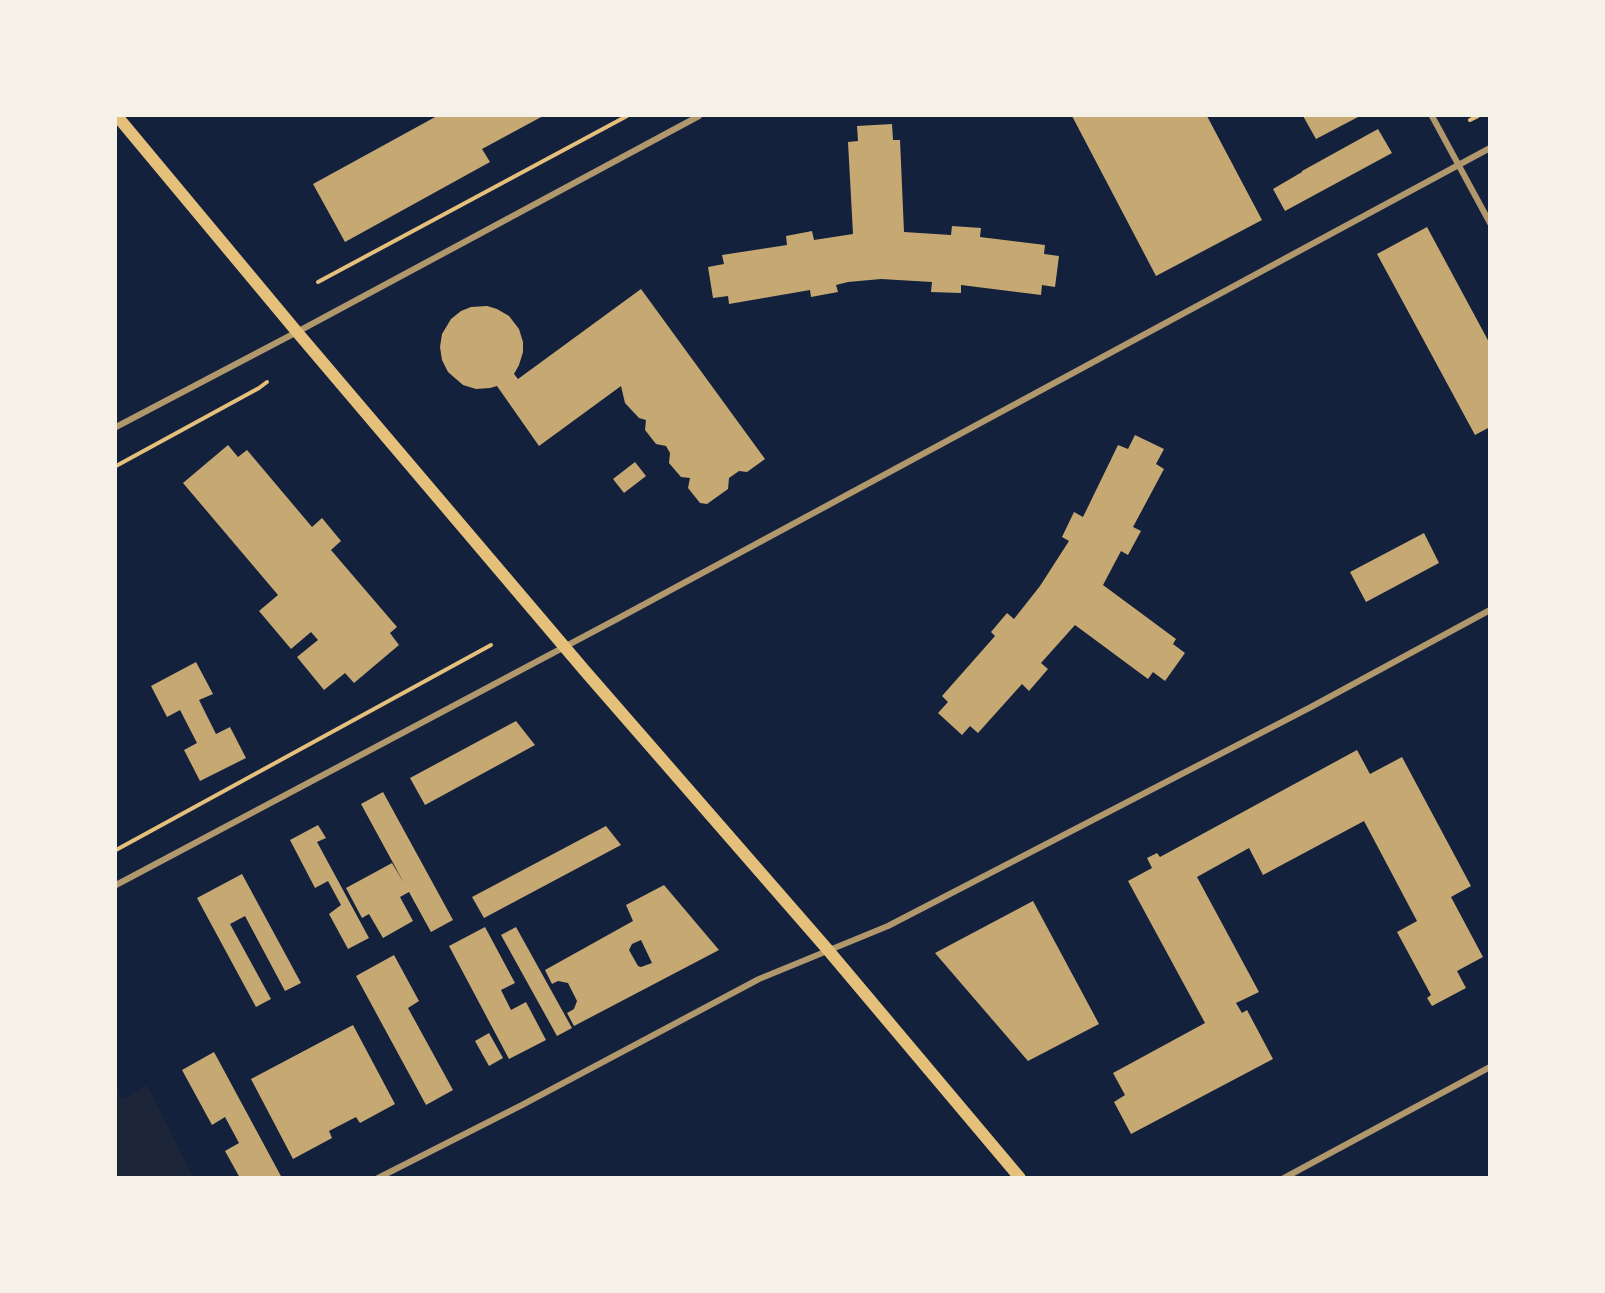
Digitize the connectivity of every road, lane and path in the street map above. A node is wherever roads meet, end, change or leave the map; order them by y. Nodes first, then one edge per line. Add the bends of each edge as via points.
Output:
1 (117, 116) edge
2 (627, 116) edge
3 (699, 116) edge
4 (1432, 116) edge
5 (1478, 116) edge
6 (1470, 120) dead end
7 (1490, 148) edge
8 (1458, 165) junction
9 (1490, 223) edge
10 (318, 282) dead end
11 (297, 332) junction
12 (267, 382) dead end
13 (116, 427) edge
14 (116, 466) edge
15 (1490, 610) edge
16 (490, 645) dead end
17 (565, 646) junction
18 (116, 850) edge
19 (116, 885) edge
20 (828, 950) junction
21 (1490, 1067) edge
22 (378, 1178) edge
23 (1020, 1178) edge
24 (1284, 1178) edge

1 - 11 main road
2 - 10 path
3 - 11 street
4 - 8 street
5 - 6 path
7 - 8 street
8 - 9 street
8 - 17 street
11 - 13 street
11 - 17 main road
12 - 14 path
15 - 20 street via 899,920
16 - 18 path
17 - 19 street
17 - 20 main road
20 - 22 street via 759,979
20 - 23 main road
21 - 24 street

